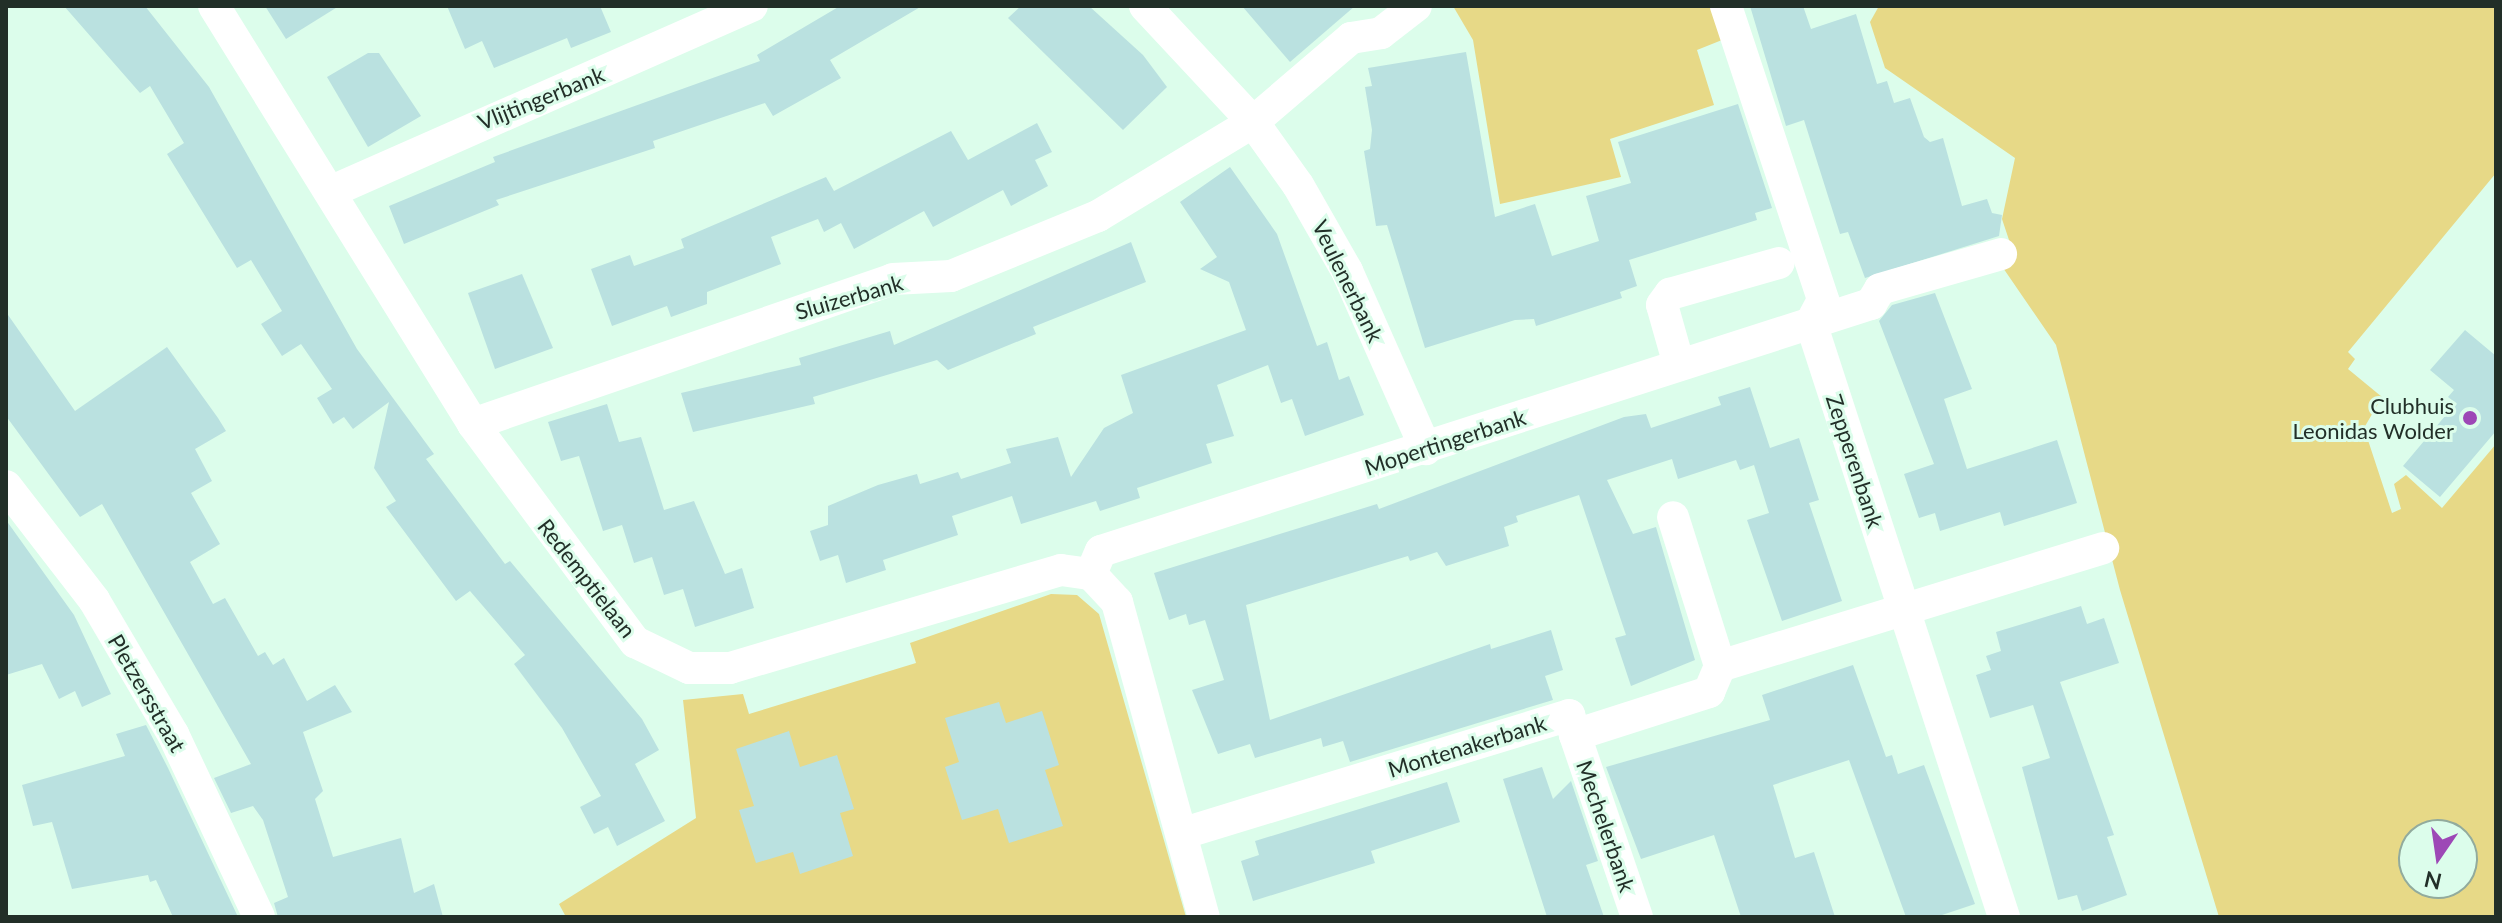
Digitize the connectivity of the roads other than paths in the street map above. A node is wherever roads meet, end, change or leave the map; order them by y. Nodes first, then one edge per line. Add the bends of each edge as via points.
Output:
1 (214, 6) edge
2 (752, 6) edge
3 (1145, 6) edge
4 (1416, 6) edge
5 (1726, 6) edge
6 (1253, 122) junction
7 (330, 192) junction
8 (2001, 254) dead end
9 (1779, 263) dead end
10 (1811, 323) junction
11 (1679, 365) junction
12 (473, 424) junction
13 (1426, 449) junction
14 (6, 486) edge
15 (1673, 517) dead end
16 (2103, 548) dead end
17 (1091, 574) junction
18 (1904, 611) junction
19 (1720, 666) junction
20 (1575, 735) junction
21 (1184, 833) junction
22 (259, 917) edge
23 (1204, 917) edge
24 (1637, 917) edge
25 (2004, 917) edge

1 - 7 street, Redemptielaan
2 - 7 street, Vlijtingerbank
3 - 6 street, Veulenerbank
4 - 6 street via 1381,33 1351,38
5 - 10 street, Zepperenbank via 1823,300
6 - 12 street, Sluizerbank via 1098,216 951,276 893,279
6 - 13 street, Veulenerbank via 1340,257
7 - 12 street, Redemptielaan
8 - 10 street, Mopertingerbank via 1880,289 1871,304
9 - 11 street via 1670,294 1662,305
10 - 11 street, Mopertingerbank
10 - 18 street, Zepperenbank
11 - 13 street, Mopertingerbank
12 - 17 street, Redemptielaan via 620,627 648,653 689,668 730,668 1061,570
13 - 17 street, Mopertingerbank via 1101,551
14 - 22 street, Pletzersstraat via 94,600 173,734
15 - 19 street
16 - 18 street
17 - 21 street via 1117,602
18 - 19 street
18 - 25 street, Zepperenbank
19 - 20 street, Montenakerbank via 1709,692
20 - 21 street, Montenakerbank via 1569,715
20 - 24 street, Mechelerbank
21 - 23 street

